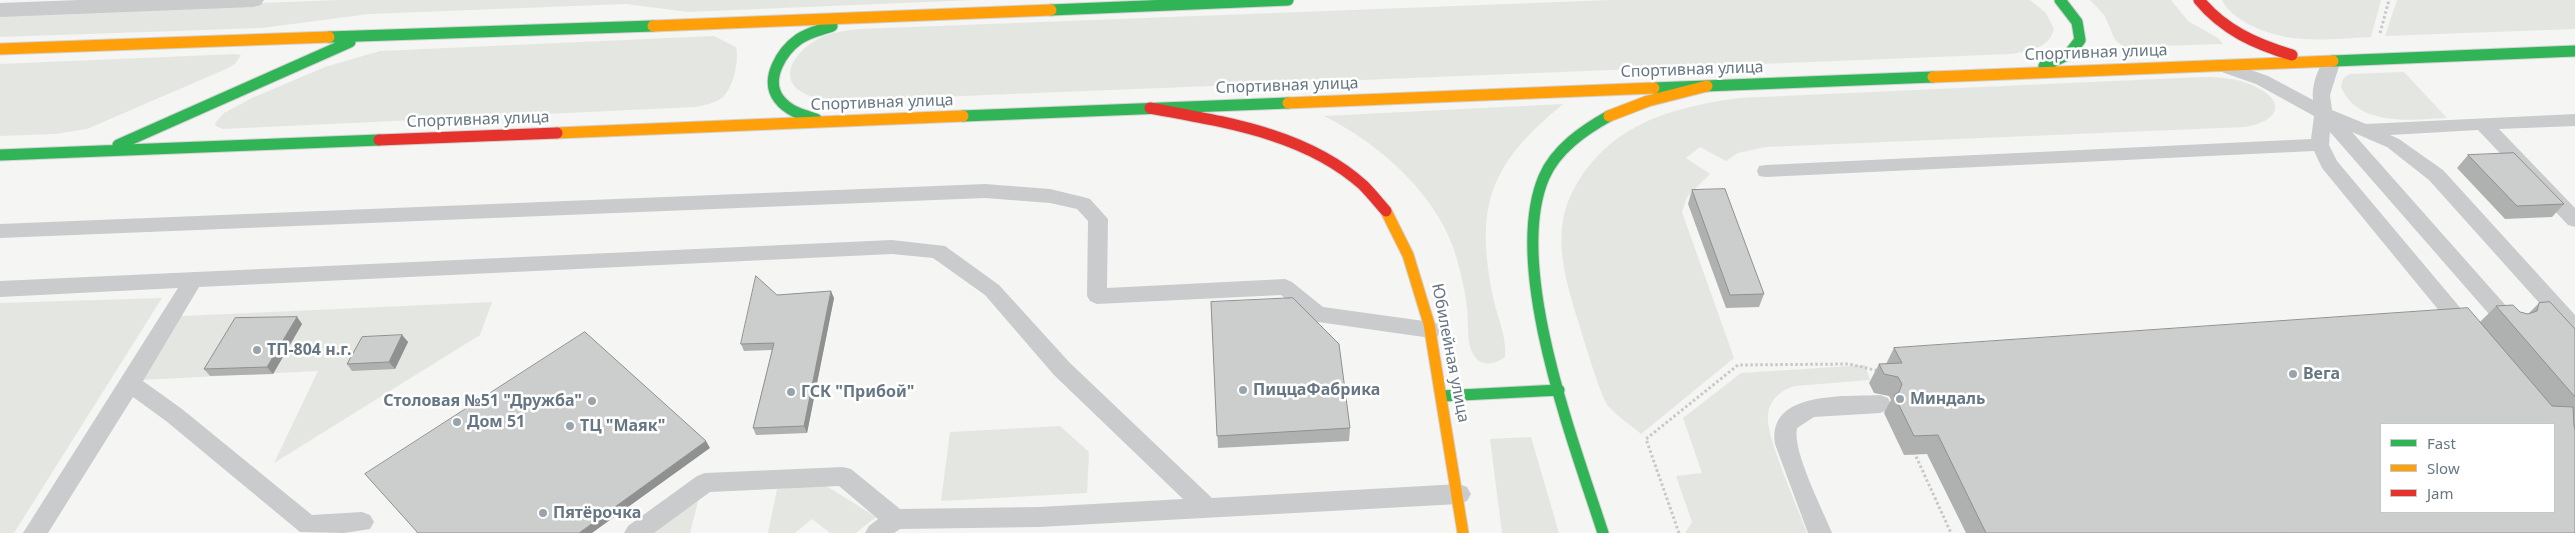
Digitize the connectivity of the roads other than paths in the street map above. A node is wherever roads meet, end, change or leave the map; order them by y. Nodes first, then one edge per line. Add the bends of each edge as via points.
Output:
1 (253, 0) edge
2 (1288, 0) edge
3 (2060, 0) edge
4 (2199, 0) edge
5 (0, 10) edge
6 (863, 18) junction
7 (364, 36) junction
8 (0, 49) edge
9 (2575, 51) edge
10 (2332, 60) junction
11 (2311, 61) junction
12 (2219, 65) junction
13 (2008, 73) junction
14 (1707, 86) junction
15 (1149, 108) junction
16 (2323, 113) junction
17 (2575, 120) edge
18 (832, 122) junction
19 (2483, 124) junction
20 (2366, 130) junction
21 (2320, 144) junction
22 (102, 152) junction
23 (0, 154) edge
24 (1766, 171) dead end
25 (2575, 220) edge
26 (0, 231) edge
27 (194, 279) junction
28 (0, 289) edge
29 (2509, 323) edge
30 (2575, 329) edge
31 (1432, 330) junction
32 (2476, 340) edge
33 (131, 384) junction
34 (1559, 390) junction
35 (1442, 396) junction
36 (1880, 404) dead end
37 (1459, 494) junction
38 (1206, 507) junction
39 (895, 519) junction
40 (362, 522) dead end
41 (1037, 525) edge
42 (35, 533) edge
43 (636, 533) edge
44 (877, 533) edge
45 (1463, 533) edge
46 (1603, 533) edge
47 (1820, 533) edge

1 - 5 street
2 - 6 main road
3 - 13 main road via 2081,24 2083,38 2077,51 2064,60
4 - 11 main road via 2208,14 2227,30 2254,44
6 - 7 main road
6 - 18 main road via 798,40 782,54 773,71 771,88 779,102 800,116
7 - 8 main road
7 - 22 main road
9 - 10 main road, Спортивная улица
10 - 11 main road, Спортивная улица
10 - 16 lane via 2324,77
11 - 12 main road, Спортивная улица
12 - 13 main road, Спортивная улица
12 - 16 lane via 2262,80
13 - 14 main road, Спортивная улица
14 - 15 main road, Спортивная улица
14 - 34 main road via 1635,105 1592,125 1560,151 1542,179 1533,219 1532,266 1541,324
15 - 18 main road, Спортивная улица
15 - 31 main road, Юбилейная улица via 1232,123 1292,142 1334,163 1384,208 1402,236 1418,273
16 - 20 lane
16 - 21 lane
16 - 29 lane
17 - 19 lane
18 - 22 main road, Спортивная улица
19 - 20 lane
19 - 25 lane
20 - 30 lane via 2393,143 2436,175
21 - 24 lane
21 - 32 lane via 2329,164
22 - 23 main road, Спортивная улица
26 - 31 lane via 985,191 1050,196 1083,204 1098,219 1096,296 1285,287 1318,314
27 - 28 lane
27 - 33 lane
27 - 38 lane via 892,247 938,251 992,290 1062,370
31 - 35 main road, Юбилейная улица
33 - 40 lane via 174,415 308,525
33 - 42 lane
34 - 35 main road
34 - 46 main road
35 - 37 main road, Юбилейная улица
36 - 47 lane via 1808,409 1794,416 1788,424 1785,434 1790,454
37 - 38 lane
37 - 45 main road, Юбилейная улица
38 - 41 lane
39 - 41 lane
39 - 43 lane via 843,476 776,478 705,484
39 - 44 lane

